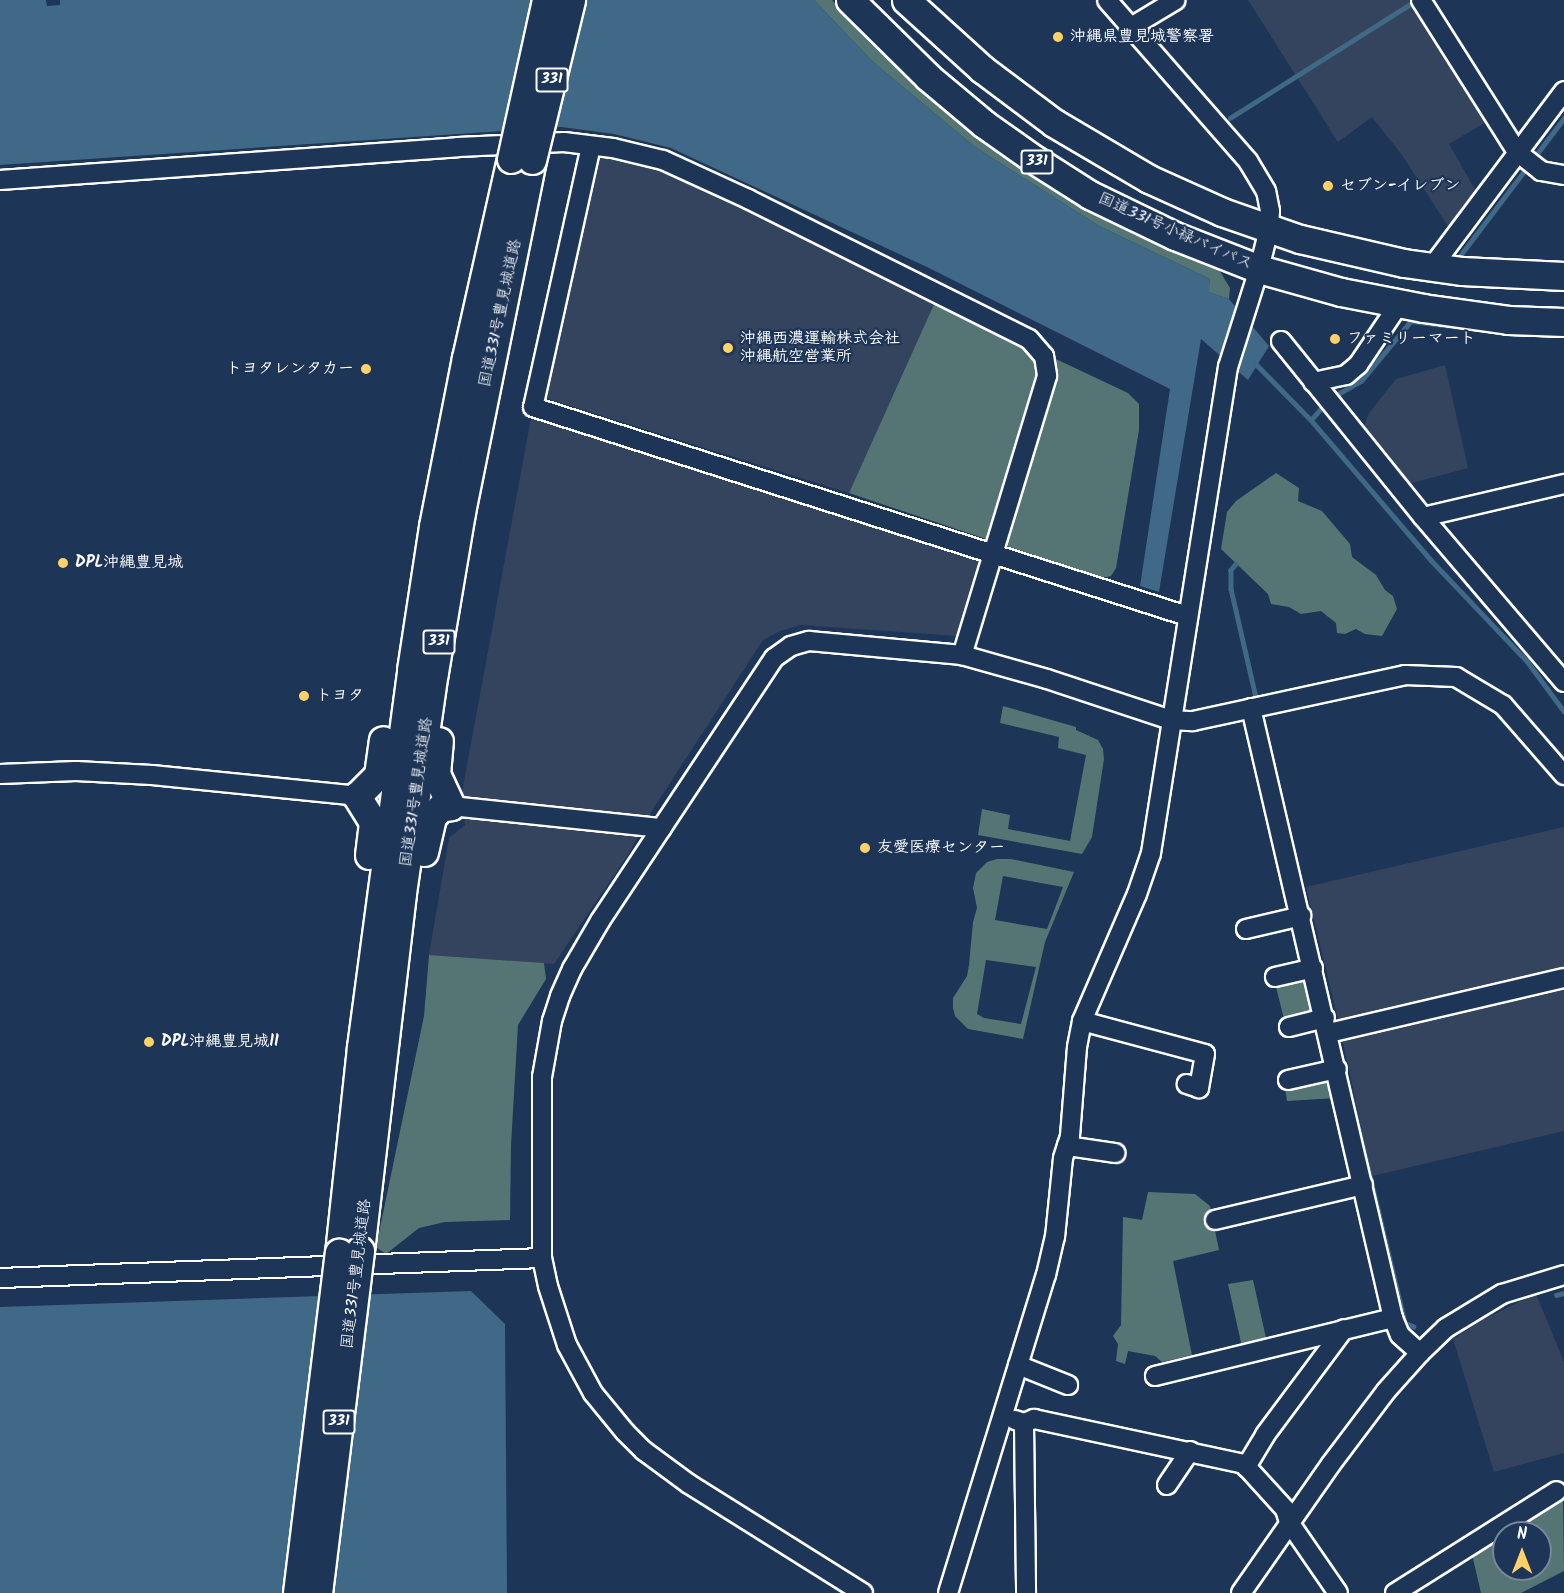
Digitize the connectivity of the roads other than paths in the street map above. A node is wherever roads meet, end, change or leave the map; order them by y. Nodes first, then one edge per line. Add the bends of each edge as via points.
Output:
1 (546, 0) edge
2 (571, 0) edge
3 (850, 0) edge
4 (906, 0) edge
5 (1107, 0) edge
6 (1176, 0) edge
7 (1421, 0) edge
8 (1131, 27) junction
9 (1564, 91) edge
10 (591, 146) junction
11 (1519, 154) junction
12 (522, 159) junction
13 (1564, 175) edge
14 (0, 180) edge
15 (1269, 229) junction
16 (517, 234) junction
17 (1432, 267) junction
18 (1259, 269) junction
19 (1564, 276) edge
20 (1399, 304) junction
21 (1564, 322) edge
22 (1281, 341) dead end
23 (1316, 386) junction
24 (1564, 483) edge
25 (1423, 517) junction
26 (434, 526) junction
27 (992, 554) junction
28 (1187, 616) junction
29 (962, 655) junction
30 (1564, 682) edge
31 (1251, 708) junction
32 (1171, 720) junction
33 (0, 774) edge
34 (1564, 775) edge
35 (357, 795) junction
36 (451, 806) junction
37 (662, 828) junction
38 (1301, 916) junction
39 (1246, 929) dead end
40 (1313, 968) junction
41 (1275, 977) dead end
42 (1564, 978) edge
43 (1082, 1021) junction
44 (1327, 1026) junction
45 (1289, 1027) dead end
46 (373, 1051) junction
47 (1337, 1069) junction
48 (1288, 1080) dead end
49 (1187, 1084) dead end
50 (1067, 1146) junction
51 (1115, 1153) dead end
52 (1363, 1185) junction
53 (1215, 1220) dead end
54 (349, 1252) junction
55 (542, 1258) junction
56 (1564, 1275) edge
57 (0, 1278) edge
58 (1393, 1317) junction
59 (1344, 1329) junction
60 (1420, 1353) junction
61 (1018, 1365) junction
62 (1155, 1376) dead end
63 (1068, 1385) dead end
64 (1002, 1415) junction
65 (1024, 1423) junction
66 (1190, 1451) junction
67 (1246, 1467) junction
68 (1167, 1485) dead end
69 (1557, 1491) dead end
70 (1289, 1522) junction
71 (297, 1593) edge
72 (318, 1593) edge
73 (863, 1593) edge
74 (948, 1593) edge
75 (1026, 1593) edge
76 (1241, 1593) edge
77 (1338, 1593) edge
78 (1395, 1593) edge

1 - 12 highway, 国道331号豊見城道路 / 331, bridge
2 - 12 highway, 国道331号豊見城道路 / 331, bridge
3 - 18 highway, 国道331号小禄バイパス / 331 via 928,77 1035,160 1134,217
4 - 15 highway, 331 via 982,69 1054,123 1149,179
5 - 8 street
6 - 8 street
7 - 11 street
8 - 15 street via 1225,132 1262,180 1270,211
9 - 11 street
10 - 14 street via 564,142 458,147
10 - 27 street via 663,160 1038,346 1047,376
10 - 27 street via 533,407
11 - 13 street via 1537,168
11 - 17 street
12 - 16 highway, 国道331号豊見城道路 / 331
12 - 26 highway, 国道331号豊見城道路 / 331 via 480,290
15 - 17 highway, 331 via 1336,249
15 - 18 street
16 - 36 highway via 506,361 475,513 436,759 436,774
16 - 46 highway, 国道331号豊見城道路 / 331 via 461,512 402,893
17 - 19 highway, 331
18 - 20 highway, 国道331号小禄バイパス / 331 via 1330,290
18 - 28 street via 1228,367
20 - 21 highway, 国道331号小禄バイパス / 331 via 1508,320
20 - 23 street via 1358,365 1346,375
22 - 23 street
23 - 25 street
24 - 25 street
25 - 30 street
26 - 35 highway via 396,656 378,775
26 - 46 highway, 国道331号豊見城道路 / 331 via 411,669
27 - 28 street
27 - 29 street
28 - 32 street
29 - 32 street
29 - 37 street via 809,641 782,652 774,658
31 - 32 street via 1193,721
31 - 34 street via 1406,675 1456,677 1503,705
31 - 38 street
32 - 43 street via 1145,874
33 - 35 street via 76,771 152,775
35 - 46 highway via 372,822 354,1014
36 - 37 street
36 - 46 highway via 440,808 432,817 411,963
37 - 55 street via 585,945 552,1021 542,1077
38 - 39 street
38 - 40 street
40 - 41 street
40 - 44 street
42 - 44 street
43 - 49 street via 1205,1054 1199,1088
43 - 50 street
44 - 45 street
44 - 47 street
46 - 54 highway, 国道331号豊見城道路 / 331
47 - 48 street
47 - 52 street
50 - 51 street
50 - 61 street via 1055,1237
52 - 53 street
52 - 58 street
54 - 71 highway, 国道331号豊見城道路 / 331, bridge
54 - 72 highway, 国道331号豊見城道路 / 331, bridge
55 - 57 street
55 - 73 street via 567,1345 593,1393 625,1432 689,1484
56 - 60 street via 1502,1294 1446,1328
58 - 59 street
58 - 60 street via 1400,1335
59 - 62 street
59 - 67 street via 1265,1435
60 - 70 street via 1386,1391
61 - 63 street
61 - 64 street
64 - 65 street
64 - 74 street
65 - 66 street via 1034,1419
65 - 75 street
66 - 67 street via 1236,1461
66 - 68 street
67 - 70 street via 1285,1509
69 - 78 street
70 - 76 street
70 - 77 street

